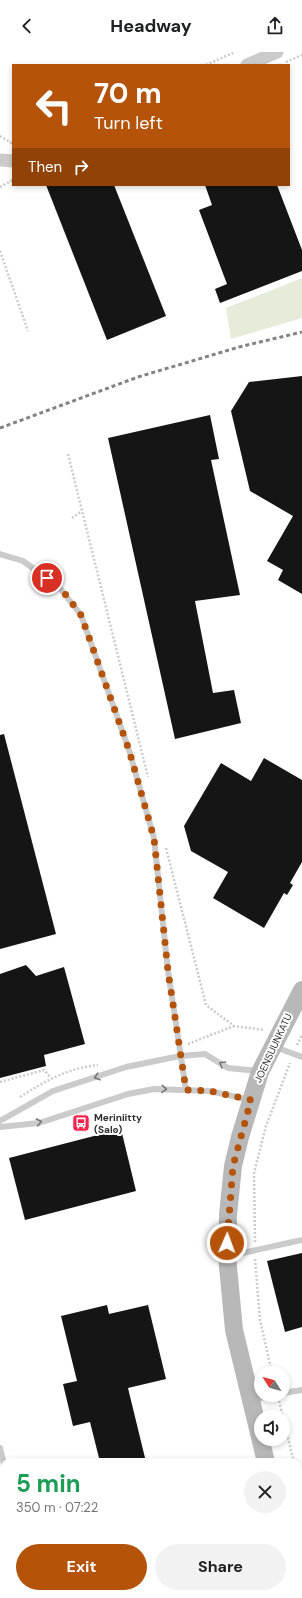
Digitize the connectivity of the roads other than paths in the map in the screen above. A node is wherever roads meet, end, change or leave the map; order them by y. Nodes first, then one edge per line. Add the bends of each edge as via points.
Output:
1 (277, 52) edge
2 (249, 64) edge
3 (0, 160) edge
4 (12, 161) edge
5 (0, 554) edge
6 (302, 990) edge
7 (275, 1039) junction
8 (180, 1056) junction
9 (302, 1057) edge
10 (260, 1072) junction
11 (186, 1090) junction
12 (251, 1100) junction
13 (0, 1121) edge
14 (0, 1127) edge
15 (302, 1240) edge
16 (227, 1256) junction
17 (302, 1390) edge
18 (290, 1392) edge
19 (254, 1399) edge
20 (250, 1400) junction
21 (0, 1448) edge
22 (1, 1457) edge
23 (265, 1458) edge

1 - 2 street
3 - 4 street
5 - 8 lane via 23,561 59,586 84,622 129,750 154,838
6 - 7 street, JOENSUUNKATU
7 - 9 lane
7 - 10 street, JOENSUUNKATU
10 -> 8 lane via 228,1068 205,1054
8 - 11 lane
8 -> 13 lane via 126,1067 53,1091
10 - 12 street, JOENSUUNKATU
11 - 12 lane via 210,1091
14 -> 11 lane via 39,1123 128,1094 154,1089
12 - 16 street, JOENSUUNKATU via 233,1166
15 - 16 lane
16 - 20 street, JOENSUUNKATU via 234,1330
17 - 18 lane
19 - 20 lane
20 - 23 street, JOENSUUNKATU
21 - 22 lane

